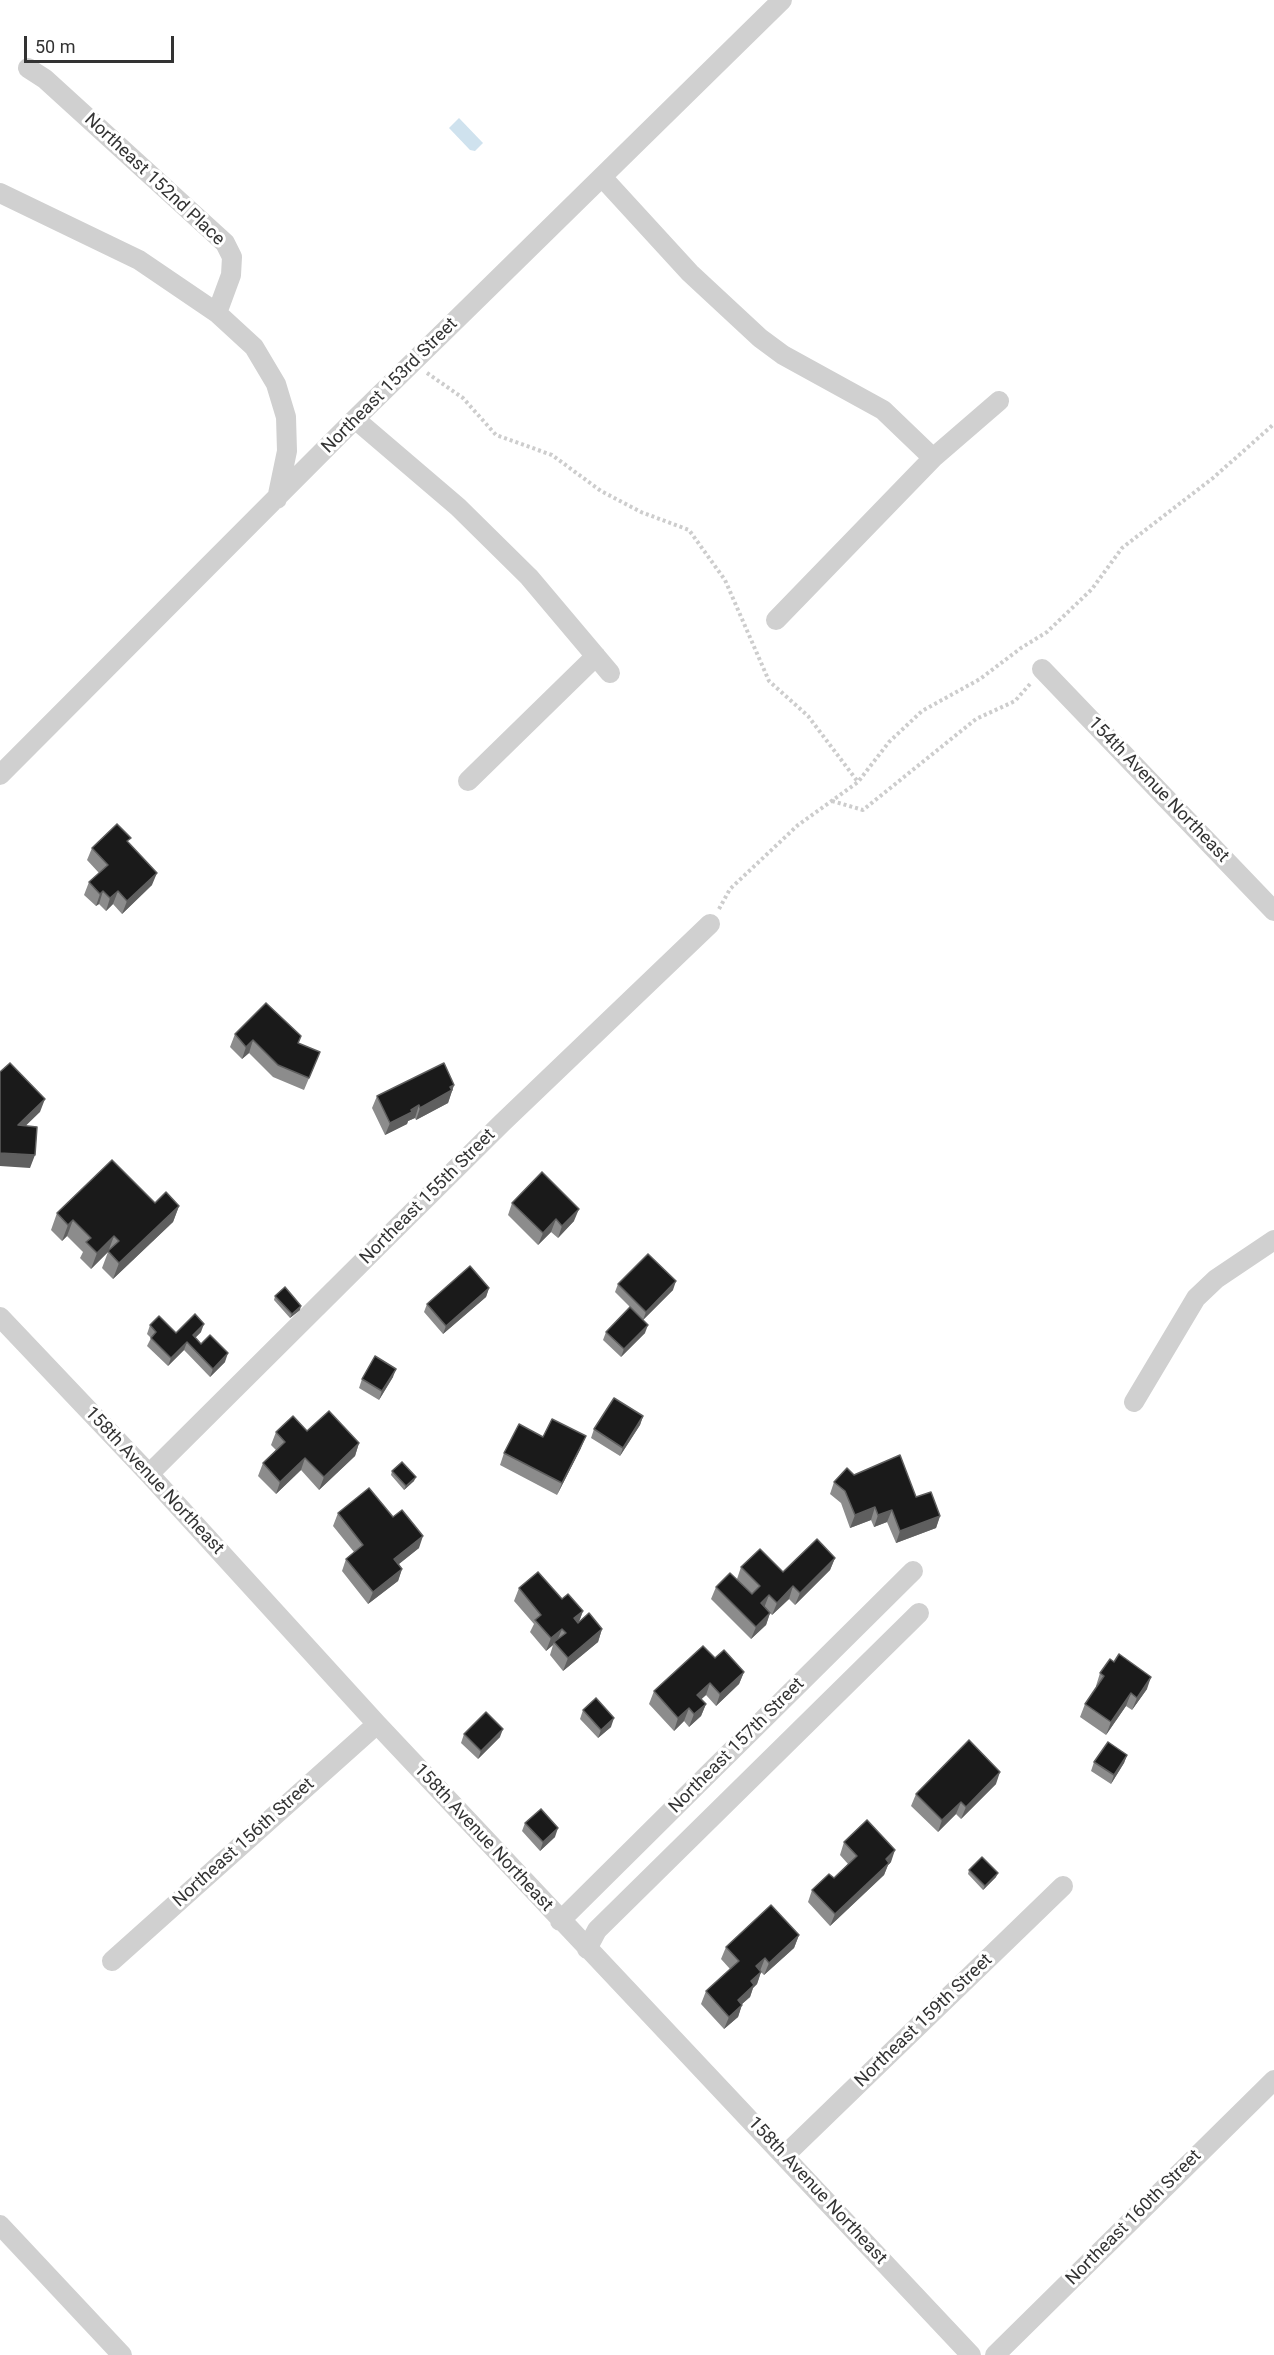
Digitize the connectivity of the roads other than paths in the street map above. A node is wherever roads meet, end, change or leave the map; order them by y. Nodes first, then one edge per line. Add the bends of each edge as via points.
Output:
1 (783, 0) edge
2 (28, 68) dead end
3 (602, 177) junction
4 (0, 193) edge
5 (217, 313) junction
6 (999, 400) dead end
7 (355, 419) junction
8 (933, 458) junction
9 (277, 499) junction
10 (776, 620) dead end
11 (596, 656) junction
12 (1042, 669) road end
13 (610, 673) dead end
14 (0, 775) edge
15 (468, 781) dead end
16 (1274, 911) edge
17 (710, 924) road end
18 (1274, 1240) edge
19 (0, 1317) edge
20 (1134, 1402) dead end
21 (149, 1474) junction
22 (913, 1571) dead end
23 (919, 1613) dead end
24 (377, 1724) junction
25 (1063, 1886) dead end
26 (561, 1921) junction
27 (587, 1948) junction
28 (112, 1961) dead end
29 (1274, 2080) edge
30 (784, 2156) junction
31 (0, 2225) edge
32 (122, 2355) edge
33 (971, 2355) edge
34 (995, 2355) edge

1 - 3 street, Northeast 153rd Street
2 - 5 street, Northeast 152nd Place via 225,243 232,257 231,275
3 - 7 street, Northeast 153rd Street
3 - 8 street via 690,273 760,338 783,355 883,410
4 - 5 street via 139,260
5 - 9 street via 254,347 276,384 286,417 287,451
6 - 8 street
7 - 9 street, Northeast 153rd Street
7 - 11 street via 458,507 529,577
8 - 10 street
9 - 14 street, Northeast 153rd Street
11 - 13 street
11 - 15 street
12 - 16 street, 154th Avenue Northeast
17 - 21 street, Northeast 155th Street via 502,1123
18 - 20 street via 1216,1278 1196,1298
19 - 21 street, 158th Avenue Northeast
21 - 24 street, 158th Avenue Northeast
22 - 26 street, Northeast 157th Street
23 - 27 street via 597,1930
24 - 26 street, 158th Avenue Northeast
24 - 28 street, Northeast 156th Street
25 - 30 street, Northeast 159th Street
26 - 27 street, 158th Avenue Northeast
27 - 30 street, 158th Avenue Northeast
29 - 34 street, Northeast 160th Street
30 - 33 street, 158th Avenue Northeast
31 - 32 street

